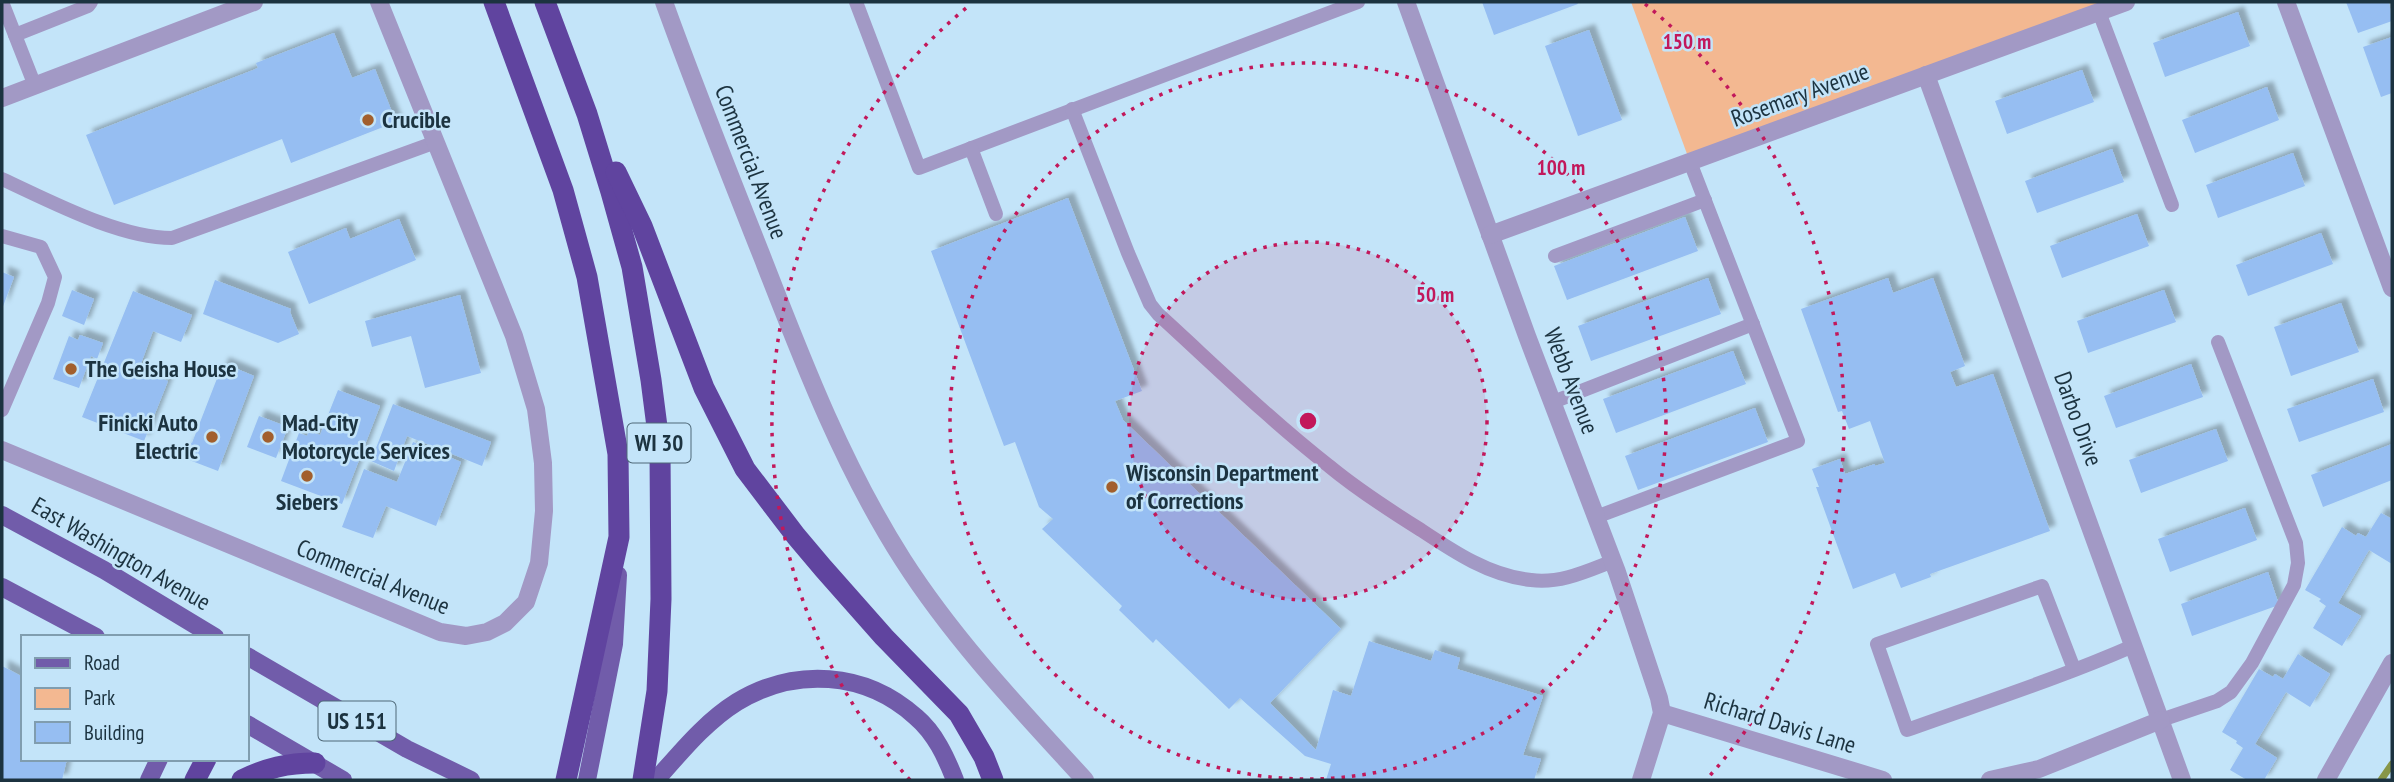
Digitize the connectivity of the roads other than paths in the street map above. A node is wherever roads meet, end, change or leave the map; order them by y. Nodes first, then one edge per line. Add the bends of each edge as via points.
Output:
1 (2, 2) edge
2 (91, 2) edge
3 (379, 2) edge
4 (494, 2) edge
5 (545, 2) edge
6 (664, 2) edge
7 (856, 2) edge
8 (1358, 2) edge
9 (1406, 2) edge
10 (2126, 2) edge
11 (2286, 2) edge
12 (245, 3) edge
13 (2099, 12) junction
14 (15, 35) junction
15 (1926, 75) junction
16 (34, 86) junction
17 (2, 98) edge
18 (1072, 109) junction
19 (587, 114) junction
20 (436, 142) junction
21 (971, 148) junction
22 (1690, 162) junction
23 (2, 179) edge
24 (1705, 200) junction
25 (2172, 205) dead end
26 (996, 214) dead end
27 (1490, 235) junction
28 (2, 236) edge
29 (1555, 256) dead end
30 (2392, 288) edge
31 (1753, 324) junction
32 (2218, 342) dead end
33 (1553, 402) junction
34 (2, 410) edge
35 (2, 450) edge
36 (2, 514) edge
37 (1596, 517) junction
38 (620, 537) junction
39 (1613, 561) junction
40 (2, 587) edge
41 (92, 635) edge
42 (212, 635) edge
43 (2133, 646) junction
44 (248, 657) edge
45 (2392, 663) edge
46 (2074, 669) junction
47 (1662, 713) junction
48 (2161, 720) junction
49 (248, 725) edge
50 (158, 761) edge
51 (205, 761) edge
52 (315, 763) junction
53 (149, 780) edge
54 (195, 780) edge
55 (242, 780) edge
56 (343, 780) edge
57 (471, 780) edge
58 (566, 780) edge
59 (587, 780) edge
60 (643, 780) edge
61 (656, 780) edge
62 (955, 780) edge
63 (993, 780) edge
64 (1085, 780) edge
65 (1641, 780) edge
66 (1883, 780) edge
67 (1990, 780) edge
68 (2182, 780) edge
69 (2326, 780) edge

1 - 14 lane
2 - 14 lane
3 - 20 street, Commercial Avenue
4 - 38 highway, WI 30 via 563,190 587,277 618,454
5 - 19 highway, WI 30
6 - 64 street, Commercial Avenue via 801,356 854,474 917,582 959,638
7 - 21 lane via 919,168
8 - 18 lane
9 - 27 street, Webb Avenue
10 - 13 street, Rosemary Avenue
11 - 30 street
12 - 16 street
13 - 15 street, Rosemary Avenue
13 - 25 lane
14 - 16 lane
15 - 22 street, Rosemary Avenue
15 - 43 street, Darbo Drive
16 - 17 street
18 - 21 lane
18 - 39 lane via 1150,304 1327,465 1440,543 1478,565 1510,576 1552,580
19 - 60 highway, WI 30 via 632,267 660,450 657,678
19 - 63 highway via 642,226 704,388 745,469 823,568 959,714
20 - 23 lane via 172,238 132,233
20 - 35 street, Commercial Avenue via 514,336 536,409 544,499 539,563 526,602 505,623 466,636 440,632
21 - 26 lane
22 - 24 lane
22 - 27 street, Rosemary Avenue
24 - 29 lane
24 - 31 lane
27 - 33 street, Webb Avenue
28 - 34 lane via 41,247 55,277
31 - 33 lane
31 - 37 lane via 1798,441
32 - 48 lane via 2296,543 2298,563 2294,585 2231,692
33 - 37 street, Webb Avenue
36 - 42 main road, East Washington Avenue
37 - 39 street, Webb Avenue
38 - 58 highway
38 - 59 main road, WI 30 via 614,644
39 - 47 street, Webb Avenue
40 - 41 main road
43 - 46 lane
43 - 48 street, Darbo Drive
44 - 57 main road, US 151 via 407,750
45 - 69 street
46 - 46 lane via 1907,730 1877,644 2042,586
47 - 65 street
47 - 66 street, Richard Davis Lane
48 - 67 street via 2039,769
48 - 68 street, Darbo Drive
49 - 52 main road, US 151
50 - 53 main road
51 - 54 highway
52 - 55 highway via 288,763
52 - 56 main road, US 151
61 - 62 main road via 703,728 739,701 792,680 824,678 884,694 917,717 936,739

